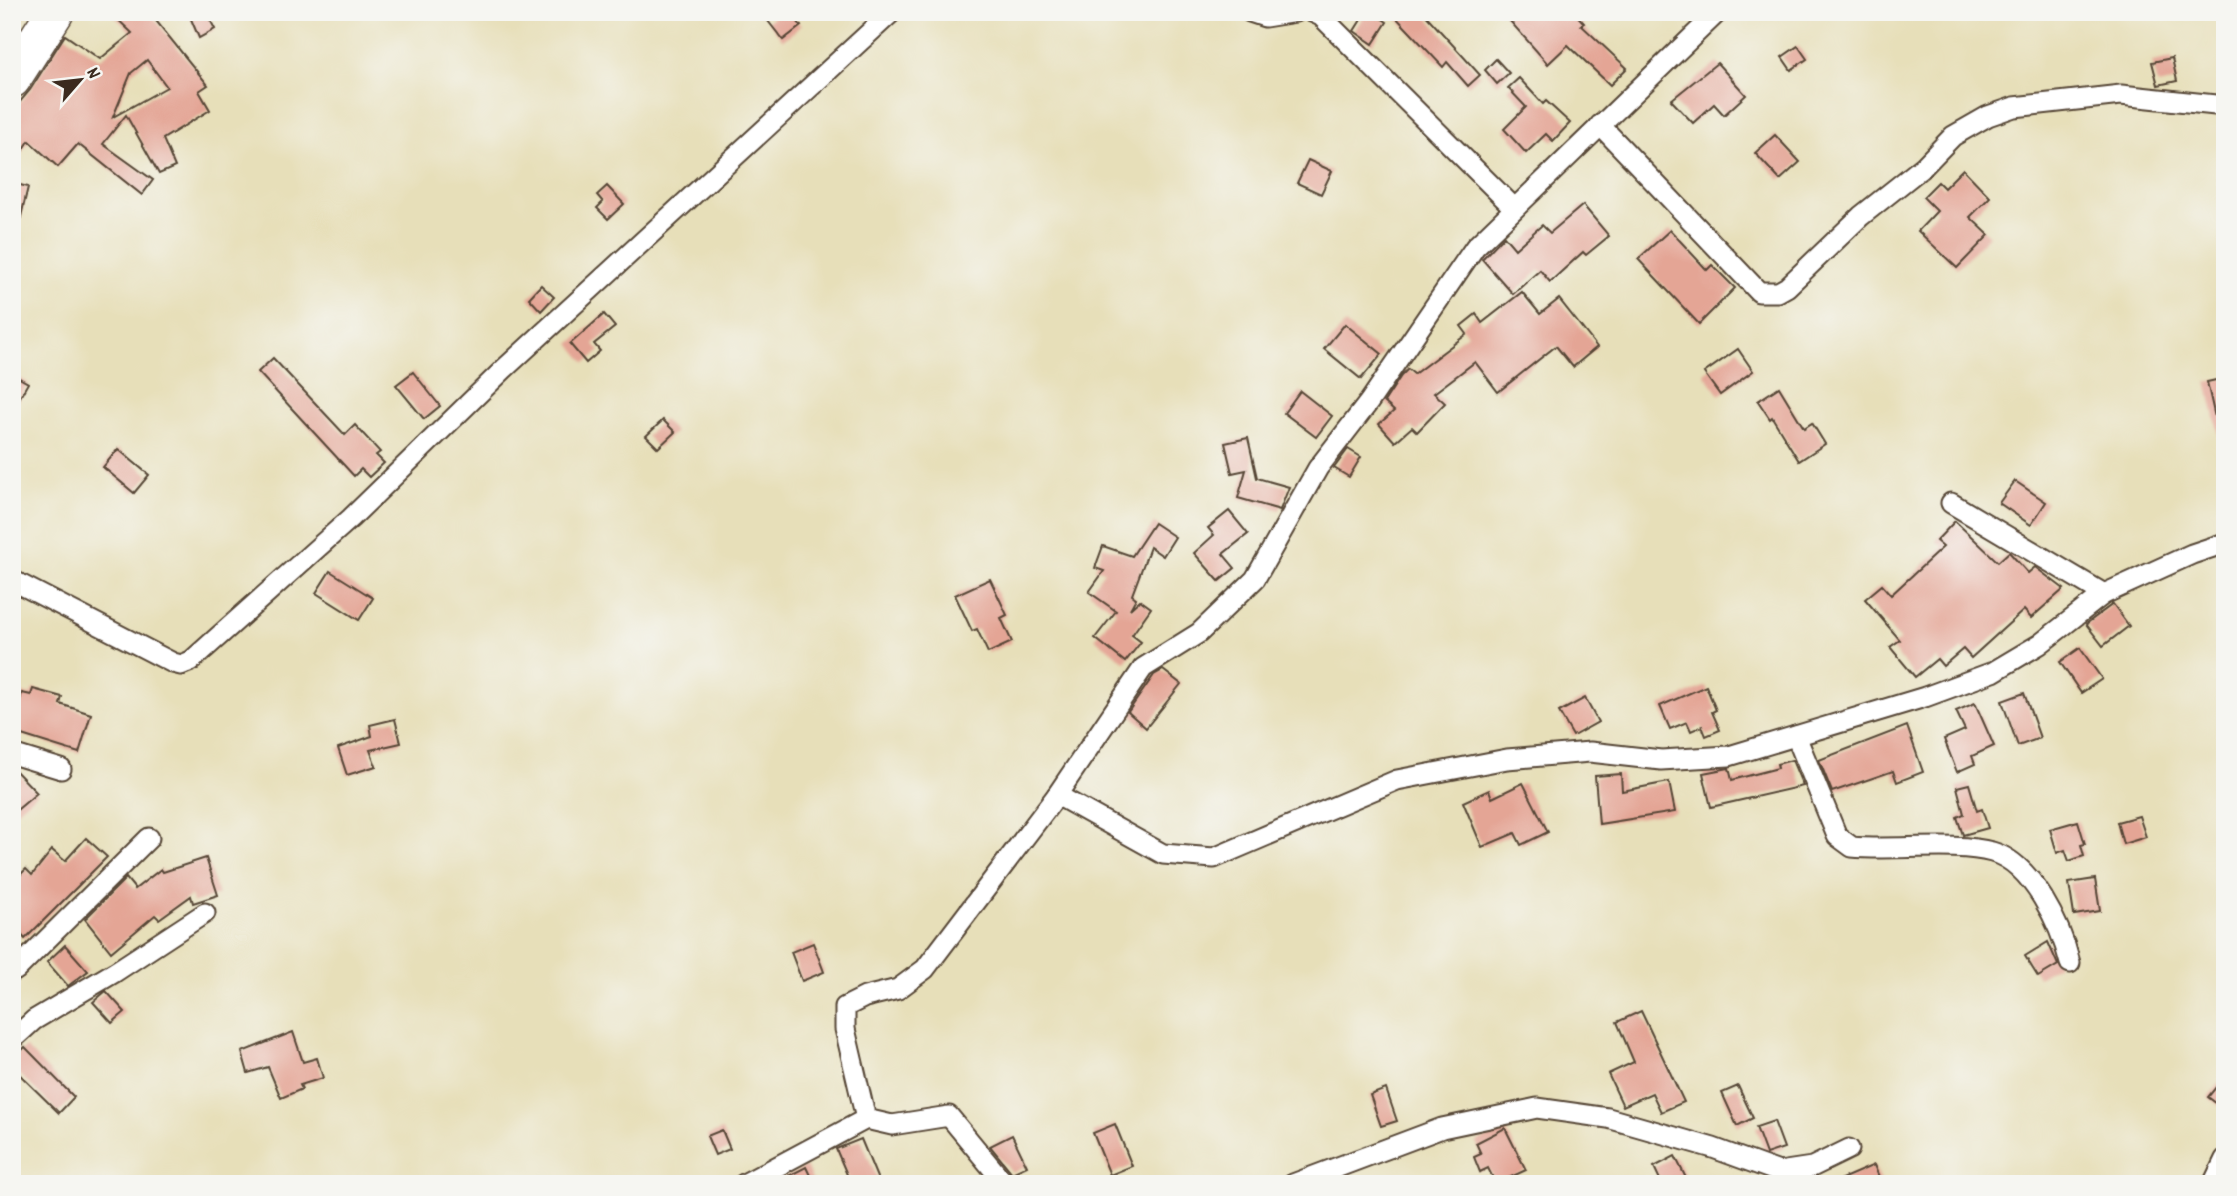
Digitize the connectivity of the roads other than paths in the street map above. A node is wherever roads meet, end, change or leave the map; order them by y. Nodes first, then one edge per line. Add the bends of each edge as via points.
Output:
1 (55, 12) edge
2 (892, 12) edge
3 (1250, 12) edge
4 (1296, 12) edge
5 (1312, 12) edge
6 (1718, 12) edge
7 (12, 79) edge
8 (2225, 106) edge
9 (1600, 125) junction
10 (1514, 208) junction
11 (1951, 503) dead end
12 (2225, 542) edge
13 (12, 580) edge
14 (2104, 594) junction
15 (1796, 736) junction
16 (12, 754) edge
17 (61, 769) dead end
18 (1057, 795) junction
19 (149, 838) dead end
20 (205, 913) dead end
21 (2070, 962) dead end
22 (13, 970) edge
23 (12, 1040) edge
24 (866, 1119) junction
25 (1849, 1149) dead end
26 (2225, 1159) edge
27 (744, 1184) edge
28 (1004, 1184) edge
29 (1293, 1184) edge
30 (2214, 1184) edge

1 - 7 highway
2 - 13 street via 504,369 351,518 191,661 173,663
3 - 4 street via 1265,17
5 - 10 street
6 - 9 street
8 - 9 street via 2121,95 2014,107 1988,116 1953,136 1787,287 1771,293 1759,292
9 - 10 street
10 - 18 street via 1475,247 1318,468 1255,579 1199,633 1143,668
11 - 14 street
12 - 14 street
14 - 15 street via 2040,644 1993,672
15 - 18 street via 1729,756 1661,760 1590,752 1507,759 1397,780 1214,858 1163,854
15 - 21 street via 1837,836 1852,847 1978,849 2002,855 2025,874 2044,900
16 - 17 street
18 - 24 street via 925,969 898,989 845,1007 845,1029
19 - 22 street
20 - 23 street via 34,1020
24 - 27 street
24 - 28 street via 892,1125 948,1116
25 - 29 street via 1812,1167 1779,1172 1608,1118 1537,1108 1442,1128
26 - 30 street

